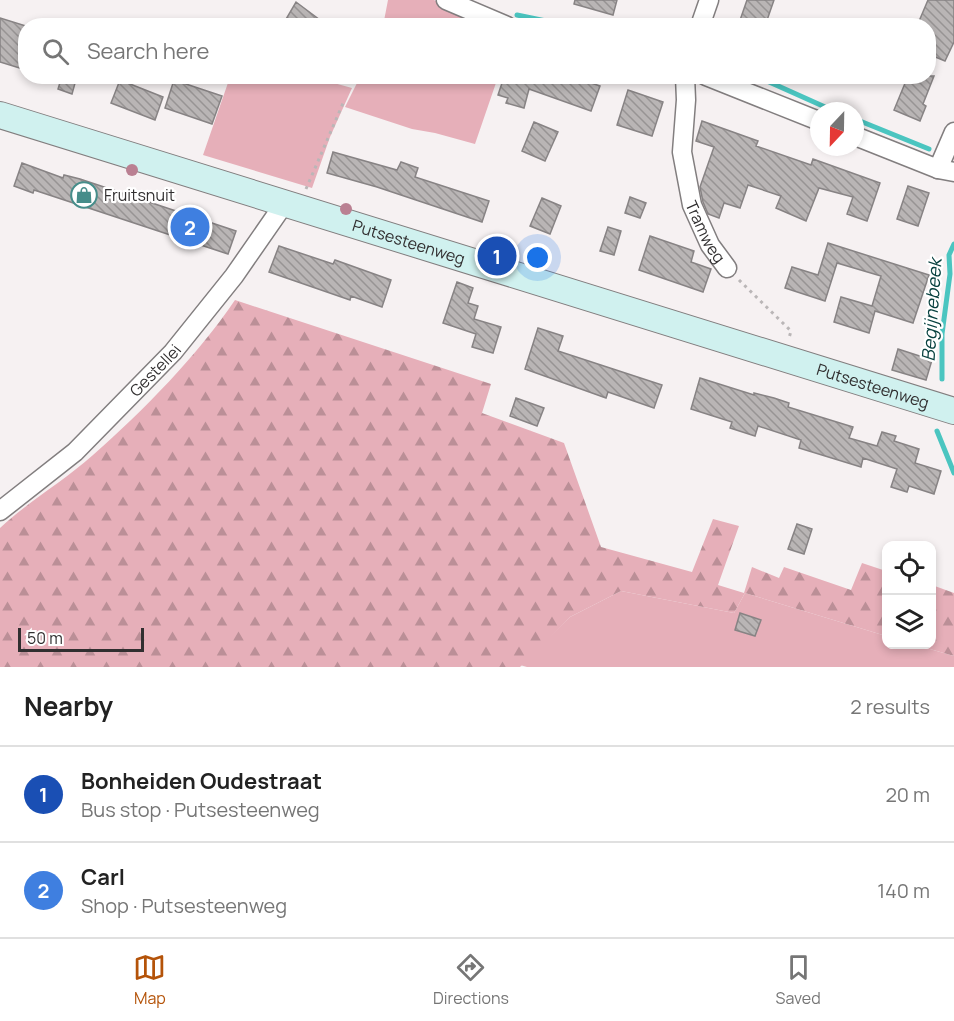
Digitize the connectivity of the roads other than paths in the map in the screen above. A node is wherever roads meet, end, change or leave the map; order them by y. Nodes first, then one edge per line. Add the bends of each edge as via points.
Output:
1 (446, 0) edge
2 (709, 0) edge
3 (488, 18) edge
4 (703, 18) edge
5 (685, 84) edge
6 (726, 84) edge
7 (0, 115) edge
8 (810, 117) edge
9 (954, 132) edge
10 (864, 139) edge
11 (946, 170) edge
12 (295, 197) junction
13 (727, 268) road end
14 (954, 411) edge
15 (0, 511) edge

1 - 3 street
2 - 4 street
5 - 13 street, Tramweg via 682,152 692,205 710,245
6 - 8 street
7 - 12 main road, Putsesteenweg
9 - 11 street
10 - 11 street
12 - 14 main road, Putsesteenweg
12 - 15 street, Gestellei via 173,352 75,452

